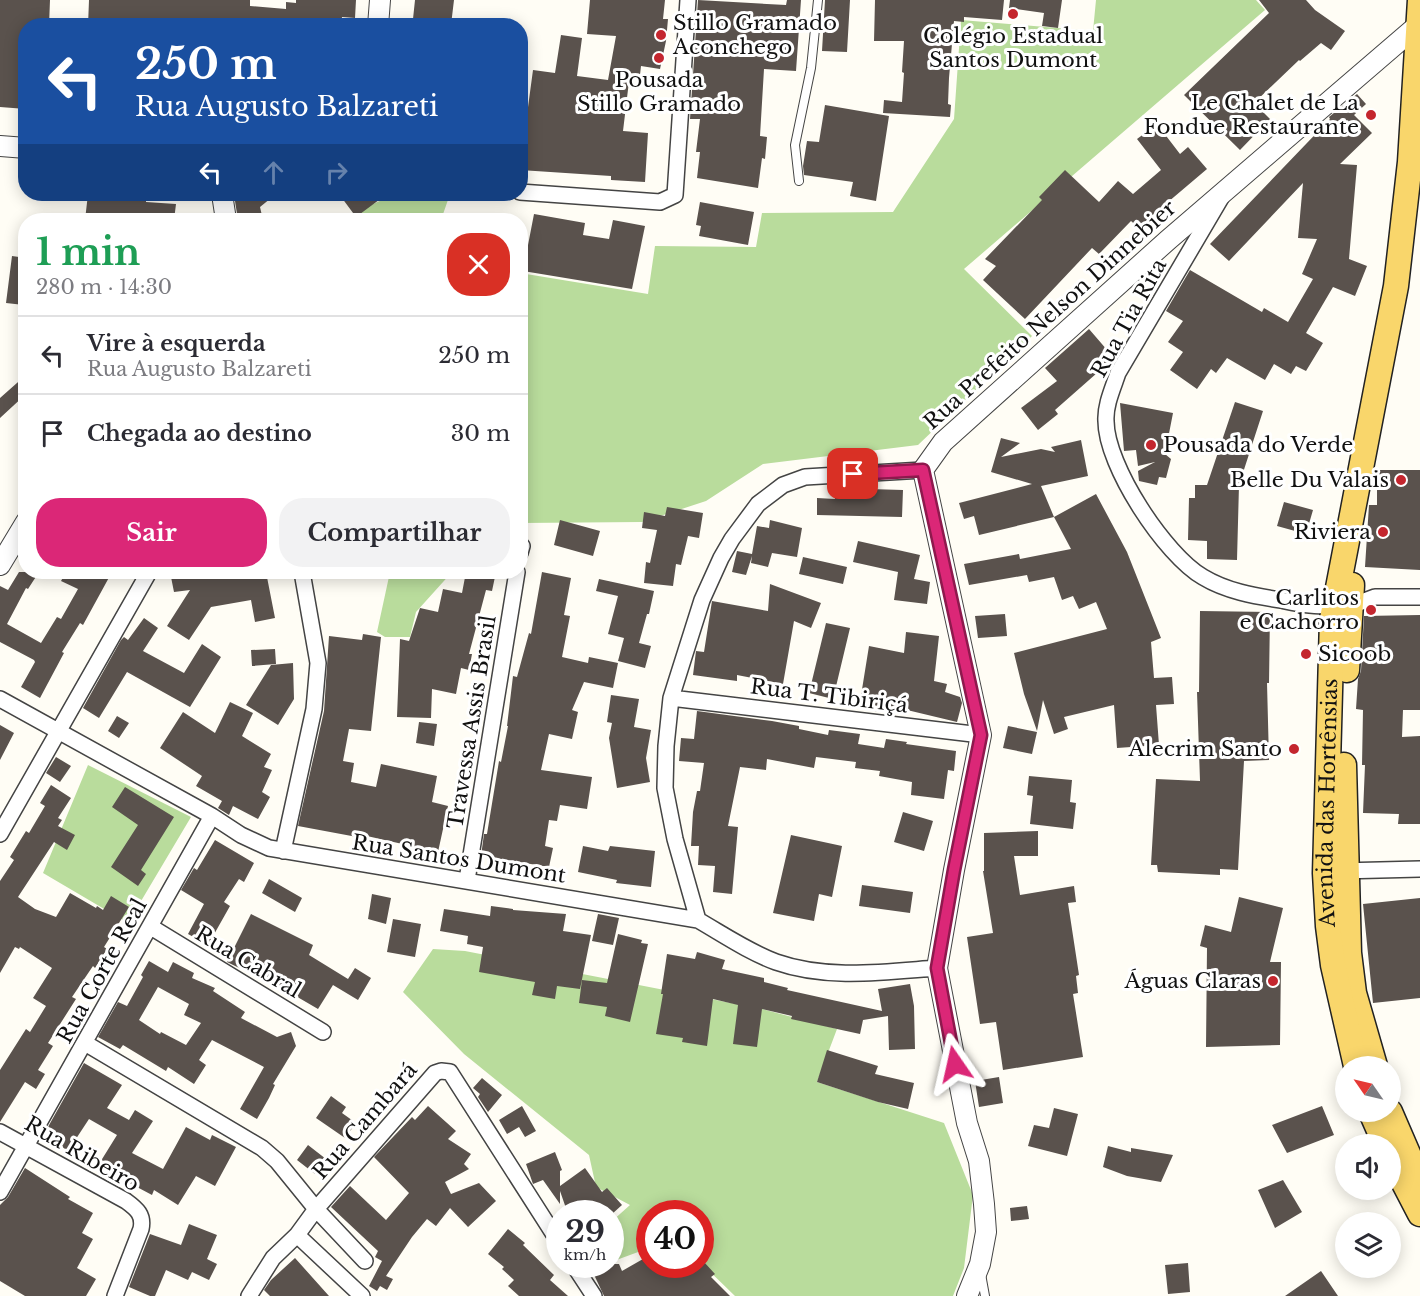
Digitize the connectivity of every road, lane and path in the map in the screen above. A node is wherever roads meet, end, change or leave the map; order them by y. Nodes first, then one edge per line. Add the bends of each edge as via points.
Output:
1 (380, 0) edge
2 (688, 0) edge
3 (818, 0) edge
4 (1420, 0) edge
5 (379, 18) edge
6 (1418, 25) junction
7 (0, 146) edge
8 (18, 147) edge
9 (1415, 160) edge
10 (799, 181) dead end
11 (1226, 190) junction
12 (528, 193) edge
13 (923, 470) junction
14 (1356, 505) junction
15 (18, 535) edge
16 (0, 565) edge
17 (145, 579) edge
18 (303, 579) edge
19 (517, 579) edge
20 (1420, 597) edge
21 (1338, 604) junction
22 (671, 698) junction
23 (0, 699) edge
24 (60, 731) junction
25 (981, 735) junction
26 (212, 816) junction
27 (0, 834) edge
28 (283, 851) junction
29 (1420, 869) edge
30 (1335, 872) junction
31 (467, 880) junction
32 (698, 920) junction
33 (151, 927) junction
34 (937, 968) junction
35 (323, 1032) dead end
36 (86, 1043) junction
37 (1354, 1056) edge
38 (1372, 1056) edge
39 (1394, 1122) edge
40 (0, 1132) edge
41 (26, 1146) junction
42 (1401, 1177) edge
43 (1420, 1181) edge
44 (0, 1192) edge
45 (316, 1209) junction
46 (1420, 1214) edge
47 (546, 1222) edge
48 (297, 1236) junction
49 (365, 1261) dead end
50 (980, 1264) junction
51 (582, 1278) edge
52 (115, 1296) edge
53 (249, 1296) edge
54 (362, 1296) edge
55 (594, 1296) edge
56 (967, 1296) edge
57 (985, 1296) edge

1 - 5 street
2 - 12 street via 675,195 660,202
3 - 10 lane via 811,68 795,145
4 - 6 main road, Avenida das Hortênsias
6 - 9 main road, Avenida das Hortênsias
6 - 11 street, Rua Prefeito Nelson Dinnebier
7 - 8 street
9 - 14 main road, Avenida das Hortênsias
11 - 13 street, Rua Prefeito Nelson Dinnebier via 943,442
11 - 21 street, Rua Tia Rita via 1118,373 1106,421 1110,447 1147,519 1185,565 1215,584 1248,594
13 - 22 street via 805,477 783,485 758,504 711,577
13 - 25 street
14 - 21 main road, Avenida das Hortênsias via 1347,536
14 - 21 main road, Avenida das Hortênsias via 1358,521
15 - 16 street
17 - 24 street
18 - 28 street via 318,663 314,709
19 - 31 street, Travessa Assis Brasil
20 - 21 street via 1375,597
21 - 30 main road, Avenida das Hortênsias
21 - 30 main road, Avenida das Hortênsias via 1345,609 1349,636
22 - 25 street, Rua T. Tibiriçá
22 - 32 street via 665,788
23 - 24 street, Rua Santos Dumont
24 - 26 street, Rua Santos Dumont
24 - 27 street
25 - 34 street
26 - 28 street, Rua Santos Dumont via 258,844
26 - 33 street, Rua Corte Real
28 - 31 street, Rua Santos Dumont
29 - 30 street
30 - 37 main road, Avenida das Hortênsias via 1333,964
30 - 38 main road, Avenida das Hortênsias via 1354,993
31 - 32 street, Rua Santos Dumont
32 - 34 street, Rua Santos Dumont via 752,951 812,971 860,974
33 - 35 street, Rua Cabral
33 - 36 street, Rua Corte Real
34 - 50 street via 967,1123 979,1161 986,1232
36 - 41 street, Rua Corte Real
36 - 45 street via 262,1148
39 - 43 main road
40 - 41 street, Rua Ribeiro
41 - 44 street, Rua Corte Real
41 - 52 street, Rua Ribeiro via 126,1201 141,1216 141,1229
42 - 46 main road
45 - 47 street, Rua Cambará via 435,1073 446,1071
45 - 48 street, Rua Cambará
45 - 49 street
48 - 53 street, Rua Cambará via 273,1258
48 - 54 street
50 - 56 street
50 - 57 lane
51 - 55 street

